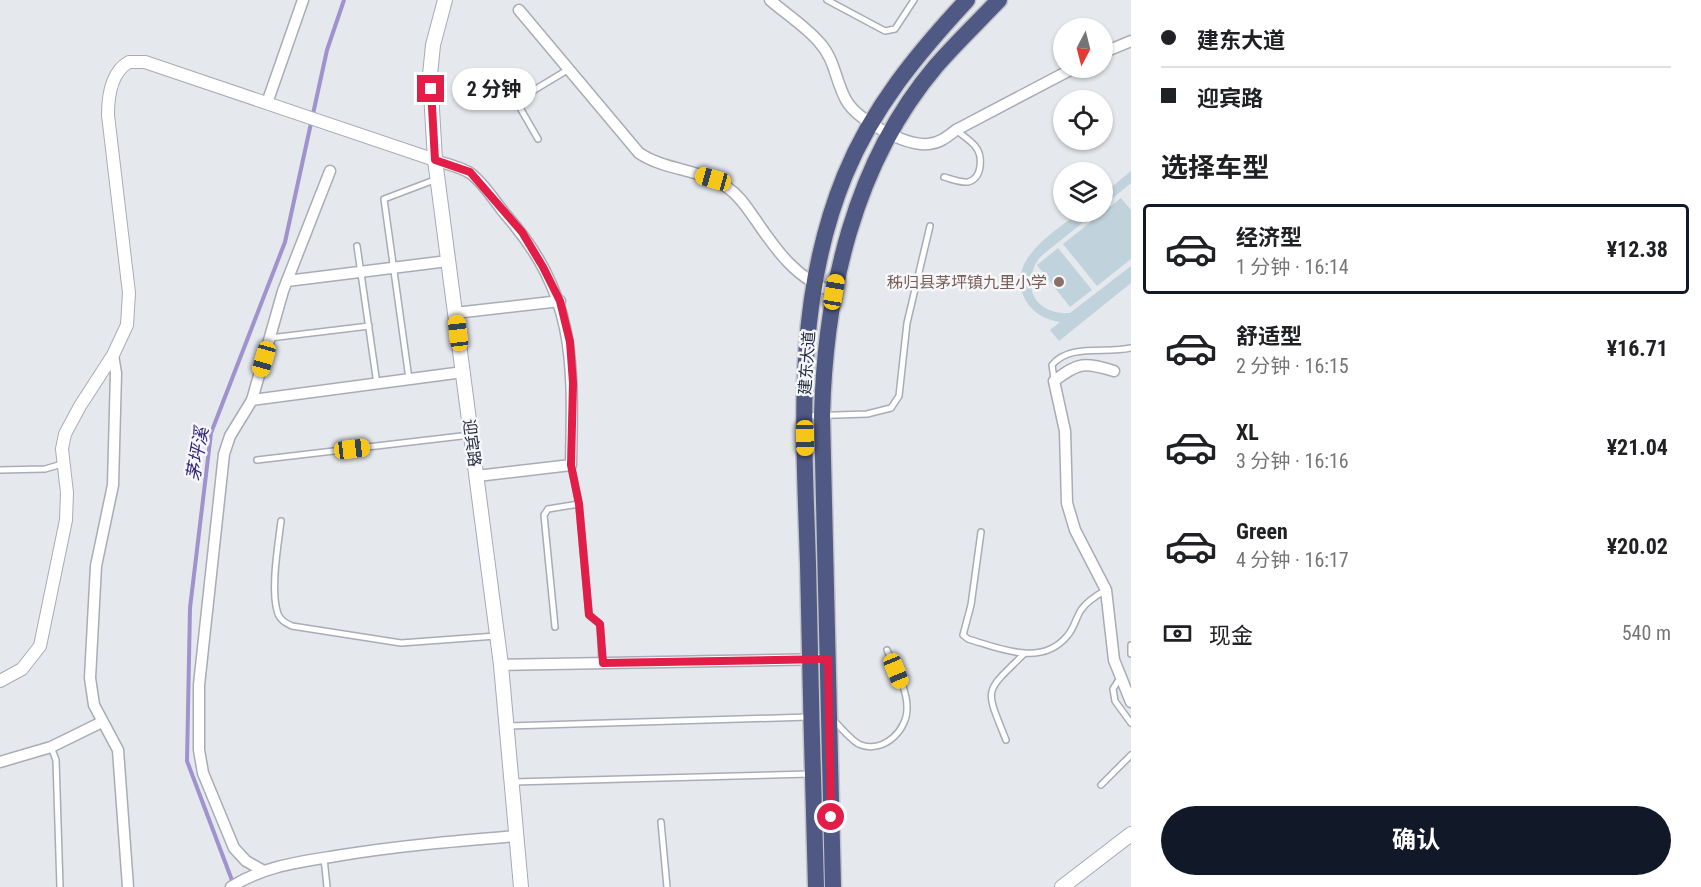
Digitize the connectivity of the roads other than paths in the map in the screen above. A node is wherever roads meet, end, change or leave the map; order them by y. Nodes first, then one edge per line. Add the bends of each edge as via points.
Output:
1 (303, 0) edge
2 (445, 0) edge
3 (770, 0) edge
4 (827, 0) edge
5 (914, 0) edge
6 (967, 0) edge
7 (999, 0) edge
8 (519, 10) dead end
9 (1131, 41) edge
10 (1113, 48) edge
11 (569, 69) junction
12 (1055, 78) edge
13 (267, 103) junction
14 (870, 123) junction
15 (956, 130) junction
16 (891, 134) junction
17 (538, 139) dead end
18 (435, 160) junction
19 (330, 171) dead end
20 (944, 177) dead end
21 (438, 178) junction
22 (930, 226) dead end
23 (357, 246) dead end
24 (448, 261) junction
25 (394, 268) junction
26 (361, 272) junction
27 (287, 281) junction
28 (814, 285) junction
29 (834, 292) junction
30 (560, 301) junction
31 (455, 313) junction
32 (369, 326) junction
33 (270, 338) junction
34 (1131, 348) edge
35 (113, 355) junction
36 (1114, 371) dead end
37 (463, 372) junction
38 (409, 379) junction
39 (1054, 381) junction
40 (377, 384) junction
41 (252, 400) junction
42 (804, 416) junction
43 (822, 416) junction
44 (471, 435) junction
45 (257, 460) dead end
46 (62, 464) junction
47 (571, 465) junction
48 (0, 470) edge
49 (477, 476) junction
50 (579, 504) junction
51 (280, 521) dead end
52 (981, 532) dead end
53 (1106, 590) junction
54 (555, 627) dead end
55 (497, 636) junction
56 (1131, 645) edge
57 (887, 650) dead end
58 (1024, 654) junction
59 (1131, 654) edge
60 (828, 659) junction
61 (810, 660) junction
62 (603, 663) junction
63 (501, 665) junction
64 (1120, 678) junction
65 (0, 681) edge
66 (1131, 702) edge
67 (812, 717) junction
68 (829, 717) junction
69 (102, 722) junction
70 (1131, 723) edge
71 (507, 726) junction
72 (1006, 740) dead end
73 (51, 747) junction
74 (1131, 754) edge
75 (0, 762) edge
76 (813, 773) junction
77 (830, 773) junction
78 (512, 782) junction
79 (1101, 785) dead end
80 (661, 822) dead end
81 (1131, 834) edge
82 (516, 837) junction
83 (324, 858) junction
84 (262, 870) junction
85 (834, 885) edge
86 (816, 886) edge
87 (60, 887) edge
88 (128, 887) edge
89 (231, 887) edge
90 (327, 887) edge
91 (521, 887) edge
92 (667, 887) edge
93 (1062, 887) edge

1 - 13 street
2 - 18 main road, 迎宾路 via 430,75
3 - 14 street via 819,42 832,60 846,100
4 - 5 lane via 885,30 896,29
6 - 14 highway, 建东大道 via 919,52
7 - 16 highway, 建东大道 via 936,67
8 - 11 street
9 - 10 street
11 - 17 lane via 521,98 519,106
11 - 28 street via 639,153 713,179 738,196 783,257
12 - 15 street
13 - 18 street
13 - 35 street via 145,62 134,60 119,69 109,95 108,116 129,309 127,325
14 - 16 street
14 - 28 highway, 建东大道 via 844,177
15 - 16 street via 944,140 927,144
15 - 20 lane via 976,147 980,169 975,178 966,182
16 - 29 highway, 建东大道 via 849,232
18 - 21 main road, 迎宾路
18 - 30 street via 470,172 522,232
19 - 27 street
21 - 24 main road, 迎宾路
21 - 25 lane via 384,199
22 - 43 lane via 907,323 899,396 891,408 880,412
23 - 26 lane
24 - 25 street
24 - 31 main road, 迎宾路
25 - 26 street
25 - 38 lane
26 - 27 street
26 - 32 lane
27 - 33 street
28 - 29 street
28 - 42 highway, 建东大道 via 804,367
29 - 43 highway, 建东大道 via 823,369
30 - 31 street
30 - 47 street via 570,342 573,383
31 - 37 main road, 迎宾路
32 - 33 lane
32 - 40 lane
33 - 41 street
34 - 39 lane via 1074,352 1059,357 1052,365
35 - 46 street via 71,420 62,449
35 - 69 street via 113,485 96,566 90,665 94,705
36 - 39 street via 1082,364
37 - 38 street
37 - 44 main road, 迎宾路
38 - 40 street
39 - 53 street via 1065,431 1067,503 1075,530
40 - 41 street
41 - 84 street via 224,454 199,685 199,750 203,773 234,848
42 - 43 lane
42 - 61 highway, 建东大道
43 - 60 highway, 建东大道
44 - 45 lane
44 - 49 main road, 迎宾路
46 - 48 lane via 45,469
46 - 65 street via 66,520 43,635 29,663
47 - 49 street
47 - 50 lane
49 - 55 main road, 迎宾路
50 - 54 lane via 548,508 544,515
50 - 62 lane via 589,615 600,624
51 - 55 lane via 275,580 278,613 283,622 401,643
52 - 58 lane via 963,635
53 - 58 lane via 1081,609 1068,635 1059,643 1037,654
53 - 64 street via 1112,652
55 - 63 main road, 迎宾路
56 - 59 lane
57 - 68 lane via 907,708 896,735 872,747 859,745
58 - 72 lane via 993,685 990,699
60 - 61 street
60 - 68 highway, 建东大道
61 - 62 street
61 - 67 highway, 建东大道
62 - 63 street
63 - 71 main road, 迎宾路
64 - 66 street
64 - 70 lane via 1113,689
67 - 68 lane
67 - 71 lane
67 - 76 highway, 建东大道
68 - 77 highway, 建东大道
69 - 73 street
69 - 88 street via 113,738 120,762
71 - 78 main road, 迎宾路
73 - 75 street
73 - 87 lane via 56,760
74 - 79 lane
76 - 77 lane
76 - 78 lane
76 - 86 highway, 建东大道
77 - 85 highway, 建东大道
78 - 82 main road, 迎宾路
80 - 92 lane
81 - 93 main road
82 - 83 street via 407,845
82 - 91 main road, 迎宾路
83 - 84 street
83 - 90 lane
84 - 89 street

